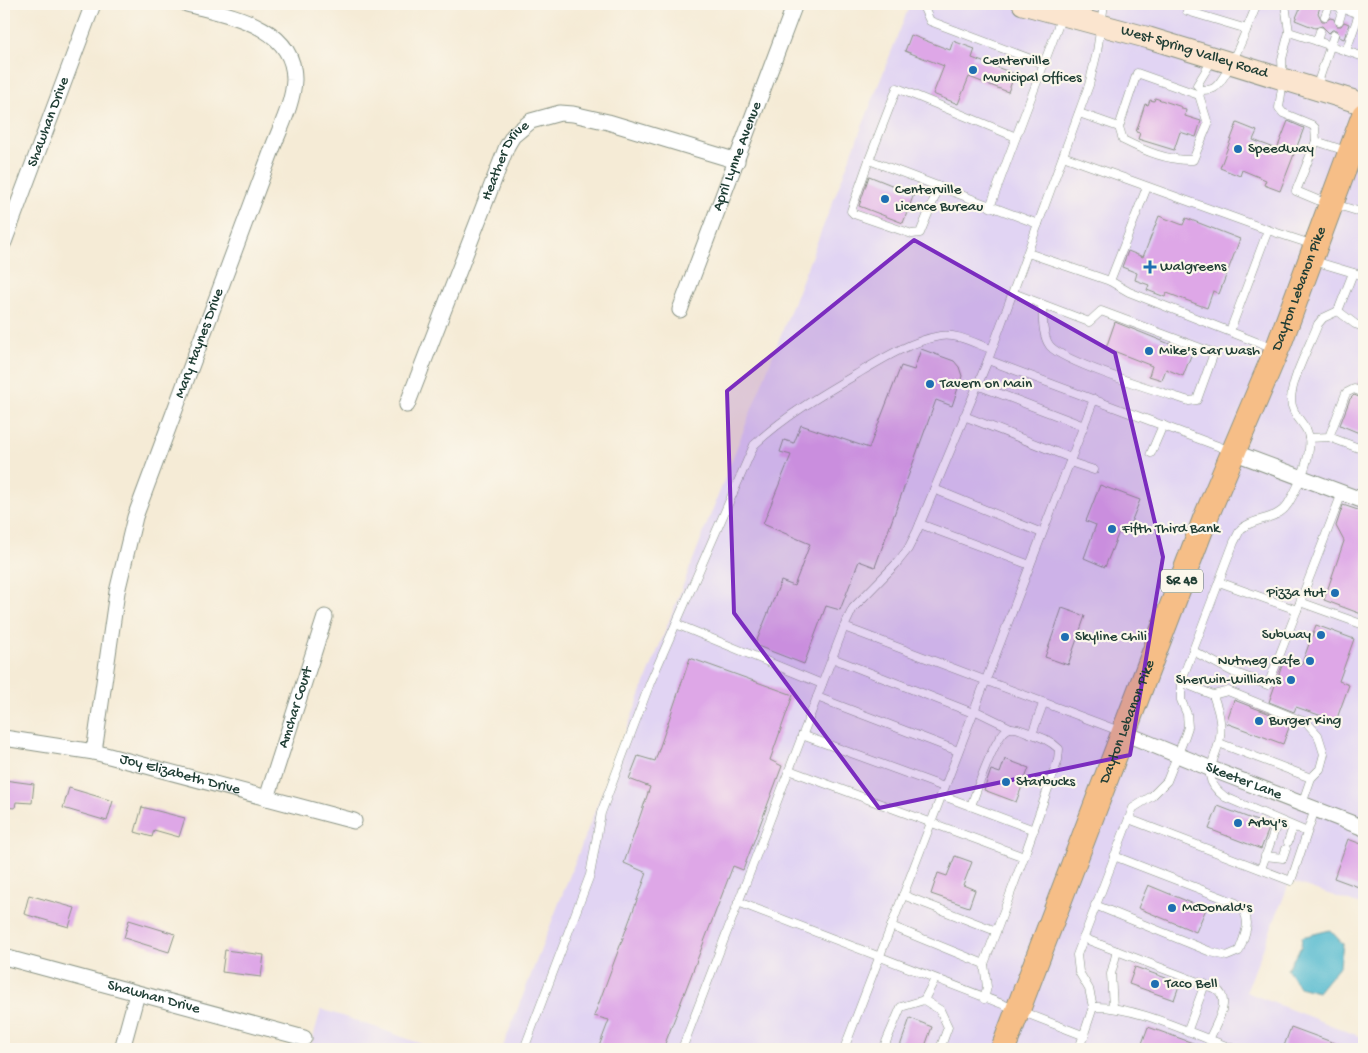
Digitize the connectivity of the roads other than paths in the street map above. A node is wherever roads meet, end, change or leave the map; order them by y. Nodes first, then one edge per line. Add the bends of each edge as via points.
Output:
1 (93, 4) edge
2 (187, 4) edge
3 (795, 4) edge
4 (922, 4) edge
5 (1023, 4) edge
6 (1104, 4) edge
7 (1189, 4) edge
8 (1257, 4) edge
9 (1285, 4) edge
10 (1330, 4) edge
11 (1357, 4) edge
12 (1343, 8) junction
13 (1362, 14) edge
14 (1062, 15) junction
15 (1326, 16) dead end
16 (1339, 21) dead end
17 (1101, 25) junction
18 (1247, 29) junction
19 (1320, 31) dead end
20 (1290, 32) junction
21 (1334, 35) dead end
22 (1317, 41) junction
23 (1330, 46) junction
24 (1346, 51) junction
25 (1364, 57) edge
26 (1222, 61) junction
27 (1044, 64) junction
28 (1283, 80) junction
29 (1316, 90) junction
30 (1200, 92) junction
31 (1364, 104) edge
32 (1079, 113) junction
33 (1364, 115) edge
34 (1119, 127) junction
35 (1016, 137) junction
36 (1316, 141) junction
37 (1351, 152) junction
38 (1063, 156) junction
39 (869, 160) junction
40 (737, 161) junction
41 (939, 187) junction
42 (1147, 187) junction
43 (1331, 204) junction
44 (990, 207) junction
45 (1364, 213) edge
46 (1038, 224) junction
47 (1268, 230) junction
48 (4, 242) edge
49 (1312, 252) junction
50 (1028, 253) junction
51 (1353, 273) junction
52 (1364, 276) edge
53 (1110, 281) junction
54 (1013, 293) junction
55 (1042, 305) junction
56 (680, 310) dead end
57 (1338, 311) junction
58 (1364, 326) edge
59 (1230, 331) junction
60 (992, 349) junction
61 (1276, 350) junction
62 (988, 360) junction
63 (977, 384) junction
64 (1364, 393) edge
65 (1094, 399) junction
66 (406, 405) dead end
67 (964, 416) junction
68 (1163, 425) junction
69 (1084, 426) junction
70 (1329, 437) junction
71 (1309, 438) junction
72 (1364, 450) edge
73 (1233, 452) junction
74 (1151, 453) dead end
75 (1071, 460) junction
76 (1094, 470) dead end
77 (1300, 478) junction
78 (934, 489) junction
79 (1342, 493) junction
80 (1364, 501) edge
81 (920, 524) junction
82 (1042, 533) junction
83 (1030, 565) junction
84 (1219, 582) junction
85 (1299, 606) junction
86 (325, 617) dead end
87 (676, 624) junction
88 (1364, 625) edge
89 (844, 627) junction
90 (1193, 652) junction
91 (832, 658) junction
92 (985, 681) junction
93 (1181, 682) junction
94 (822, 684) junction
95 (1213, 694) junction
96 (817, 697) junction
97 (1043, 704) junction
98 (973, 711) junction
99 (1011, 728) junction
100 (1124, 733) junction
101 (1032, 734) junction
102 (802, 735) junction
103 (4, 738) edge
104 (1219, 742) junction
105 (958, 751) junction
106 (94, 752) junction
107 (1177, 755) junction
108 (1209, 768) junction
109 (789, 770) junction
110 (1311, 778) junction
111 (943, 791) junction
112 (267, 798) junction
113 (971, 806) junction
114 (1308, 806) junction
115 (1129, 819) junction
116 (1278, 820) junction
117 (354, 821) dead end
118 (931, 822) junction
119 (1293, 827) junction
120 (1364, 828) edge
121 (1034, 830) junction
122 (1308, 832) junction
123 (1114, 856) junction
124 (1265, 856) junction
125 (1024, 857) junction
126 (1261, 869) junction
127 (903, 895) junction
128 (738, 902) junction
129 (1095, 904) junction
130 (891, 926) junction
131 (996, 931) junction
132 (1083, 938) junction
133 (1118, 951) junction
134 (4, 957) edge
135 (879, 957) junction
136 (984, 964) junction
137 (935, 979) junction
138 (1205, 984) junction
139 (137, 994) junction
140 (984, 998) junction
141 (924, 1000) junction
142 (1093, 1007) junction
143 (1113, 1007) junction
144 (1018, 1011) junction
145 (1187, 1032) junction
146 (1084, 1036) junction
147 (304, 1038) dead end
148 (1210, 1040) junction
149 (122, 1049) edge
150 (524, 1049) edge
151 (682, 1049) edge
152 (844, 1049) edge
153 (883, 1049) edge
154 (940, 1049) edge
155 (1003, 1049) edge
156 (1080, 1049) edge
157 (1234, 1049) edge

1 - 48 street, Shawhan Drive
2 - 106 street, Mary Haynes Drive via 252,23 268,32 287,51 294,80 273,147 135,517 117,592
3 - 40 street, April Lynne Avenue
4 - 27 lane via 930,21
5 - 14 street, West Spring Valley Road
6 - 17 lane
7 - 18 lane via 1187,11
8 - 18 lane
9 - 20 lane
10 - 12 lane
10 - 15 lane
11 - 13 lane
12 - 13 lane
12 - 16 lane
13 - 24 lane
14 - 17 street, West Spring Valley Road
14 - 27 lane
17 - 26 street, West Spring Valley Road
17 - 32 lane via 1091,77
18 - 26 lane
19 - 22 lane
20 - 22 lane
20 - 28 lane via 1282,59
21 - 23 lane
22 - 23 lane
23 - 24 lane
23 - 29 lane
24 - 25 lane
26 - 28 street, West Spring Valley Road
26 - 30 lane via 1197,85
26 - 30 lane via 1215,87
27 - 35 lane
28 - 29 street, West Spring Valley Road
28 - 36 lane via 1279,108 1283,113 1312,124
29 - 31 street, West Spring Valley Road
30 - 34 lane via 1137,74
30 - 34 lane via 1208,124 1193,160 1175,160 1137,147 1123,140
32 - 34 lane
32 - 38 lane
33 - 37 main road, Dayton Lebanon Pike / SR 48
35 - 39 lane via 897,88
35 - 44 lane
36 - 37 lane
36 - 43 lane via 1296,191
37 - 43 main road, Dayton Lebanon Pike / SR 48
38 - 42 lane
38 - 46 lane
39 - 41 lane
39 - 41 lane via 851,211 854,214 912,234 920,233
40 - 56 street, April Lynne Avenue
40 - 66 street, Heather Drive via 573,114 542,116 521,128 507,146
41 - 44 lane
42 - 47 lane
42 - 53 lane
43 - 45 lane
43 - 49 main road, Dayton Lebanon Pike / SR 48
44 - 46 lane
46 - 50 lane
47 - 49 lane
47 - 59 lane
49 - 51 lane
49 - 61 main road, Dayton Lebanon Pike / SR 48
50 - 53 lane
50 - 54 lane
51 - 52 lane
51 - 57 lane
53 - 59 lane via 1129,292
54 - 55 lane
54 - 60 lane
55 - 55 lane via 1050,345 1068,359 1189,401 1197,400 1214,353 1101,311 1089,322
57 - 58 lane via 1355,324
57 - 71 lane via 1318,324 1292,389 1293,411
59 - 61 lane
60 - 62 lane
60 - 87 lane via 961,338 941,336 911,346 880,360 812,400 772,428 750,453
61 - 73 main road, Dayton Lebanon Pike / SR 48
62 - 63 lane
62 - 65 lane
63 - 67 lane
63 - 69 lane
64 - 70 lane via 1354,389 1346,393
65 - 68 lane
65 - 69 lane
67 - 75 lane
67 - 78 lane
68 - 73 lane
68 - 74 lane
69 - 75 lane
70 - 71 lane
70 - 72 lane
71 - 77 lane via 1309,453
73 - 77 street
73 - 100 main road, Dayton Lebanon Pike / SR 48
75 - 76 lane
75 - 82 lane
77 - 79 street
77 - 84 lane via 1288,505 1241,530
78 - 81 lane
78 - 82 lane
79 - 80 street
79 - 85 lane
81 - 83 lane
81 - 89 lane via 908,549 853,608
82 - 83 lane
83 - 92 lane
84 - 85 lane
84 - 90 lane
85 - 88 lane
85 - 90 lane via 1268,686
86 - 112 street, Amchar Court
87 - 94 lane
87 - 150 lane via 601,813 590,876
89 - 91 lane
89 - 92 lane
90 - 93 lane
91 - 94 lane
91 - 98 lane
92 - 97 lane
92 - 98 lane
93 - 95 lane
93 - 107 lane via 1181,700 1188,727
94 - 96 lane
95 - 104 lane via 1220,718
95 - 110 lane via 1228,692 1306,723 1318,735 1324,754 1320,769
96 - 102 lane
96 - 105 lane
97 - 100 lane
97 - 101 lane
98 - 99 lane
98 - 105 lane
99 - 101 lane
99 - 113 lane via 1002,734
100 - 107 street, Skeeter Lane
100 - 144 main road, Dayton Lebanon Pike / SR 48
101 - 121 lane via 1046,738 1059,749 1060,754
102 - 109 lane
102 - 111 lane
103 - 106 street, Joy Elizabeth Drive
104 - 108 lane
104 - 110 lane
105 - 111 lane
106 - 112 street, Joy Elizabeth Drive
107 - 108 street, Skeeter Lane
107 - 115 lane via 1164,785 1133,808
108 - 114 street, Skeeter Lane
108 - 116 lane via 1217,791
109 - 118 lane
109 - 128 lane
110 - 114 lane
111 - 113 lane
111 - 118 lane
112 - 117 street, Joy Elizabeth Drive
113 - 121 lane
114 - 120 street, Skeeter Lane
114 - 122 lane
115 - 123 lane
115 - 126 lane
116 - 119 lane
116 - 124 lane
118 - 125 lane
118 - 127 lane
119 - 122 lane
119 - 124 lane via 1282,858
121 - 125 lane
122 - 126 lane via 1290,881
123 - 129 lane
123 - 129 lane via 1236,903 1244,909 1248,927 1239,951 1227,956 1211,952
124 - 126 lane
125 - 131 lane
127 - 130 lane
127 - 131 lane
128 - 135 lane
128 - 151 lane
129 - 132 lane
130 - 135 lane
130 - 136 lane
131 - 136 lane
132 - 133 lane
132 - 142 lane via 1077,964 1089,989
133 - 138 lane
133 - 143 lane via 1111,974
134 - 139 street, Shawhan Drive
135 - 137 lane
135 - 152 lane
136 - 140 lane via 987,987
137 - 140 lane
137 - 141 lane
138 - 145 lane
138 - 148 lane via 1223,993 1225,1000
139 - 147 street, Shawhan Drive
139 - 149 street
140 - 144 lane
141 - 153 lane via 901,1007
141 - 154 lane via 940,1010 948,1028
142 - 143 lane
142 - 146 lane
143 - 145 lane
144 - 146 lane
144 - 155 main road, Dayton Lebanon Pike / SR 48
145 - 148 lane
146 - 156 lane
148 - 157 lane

